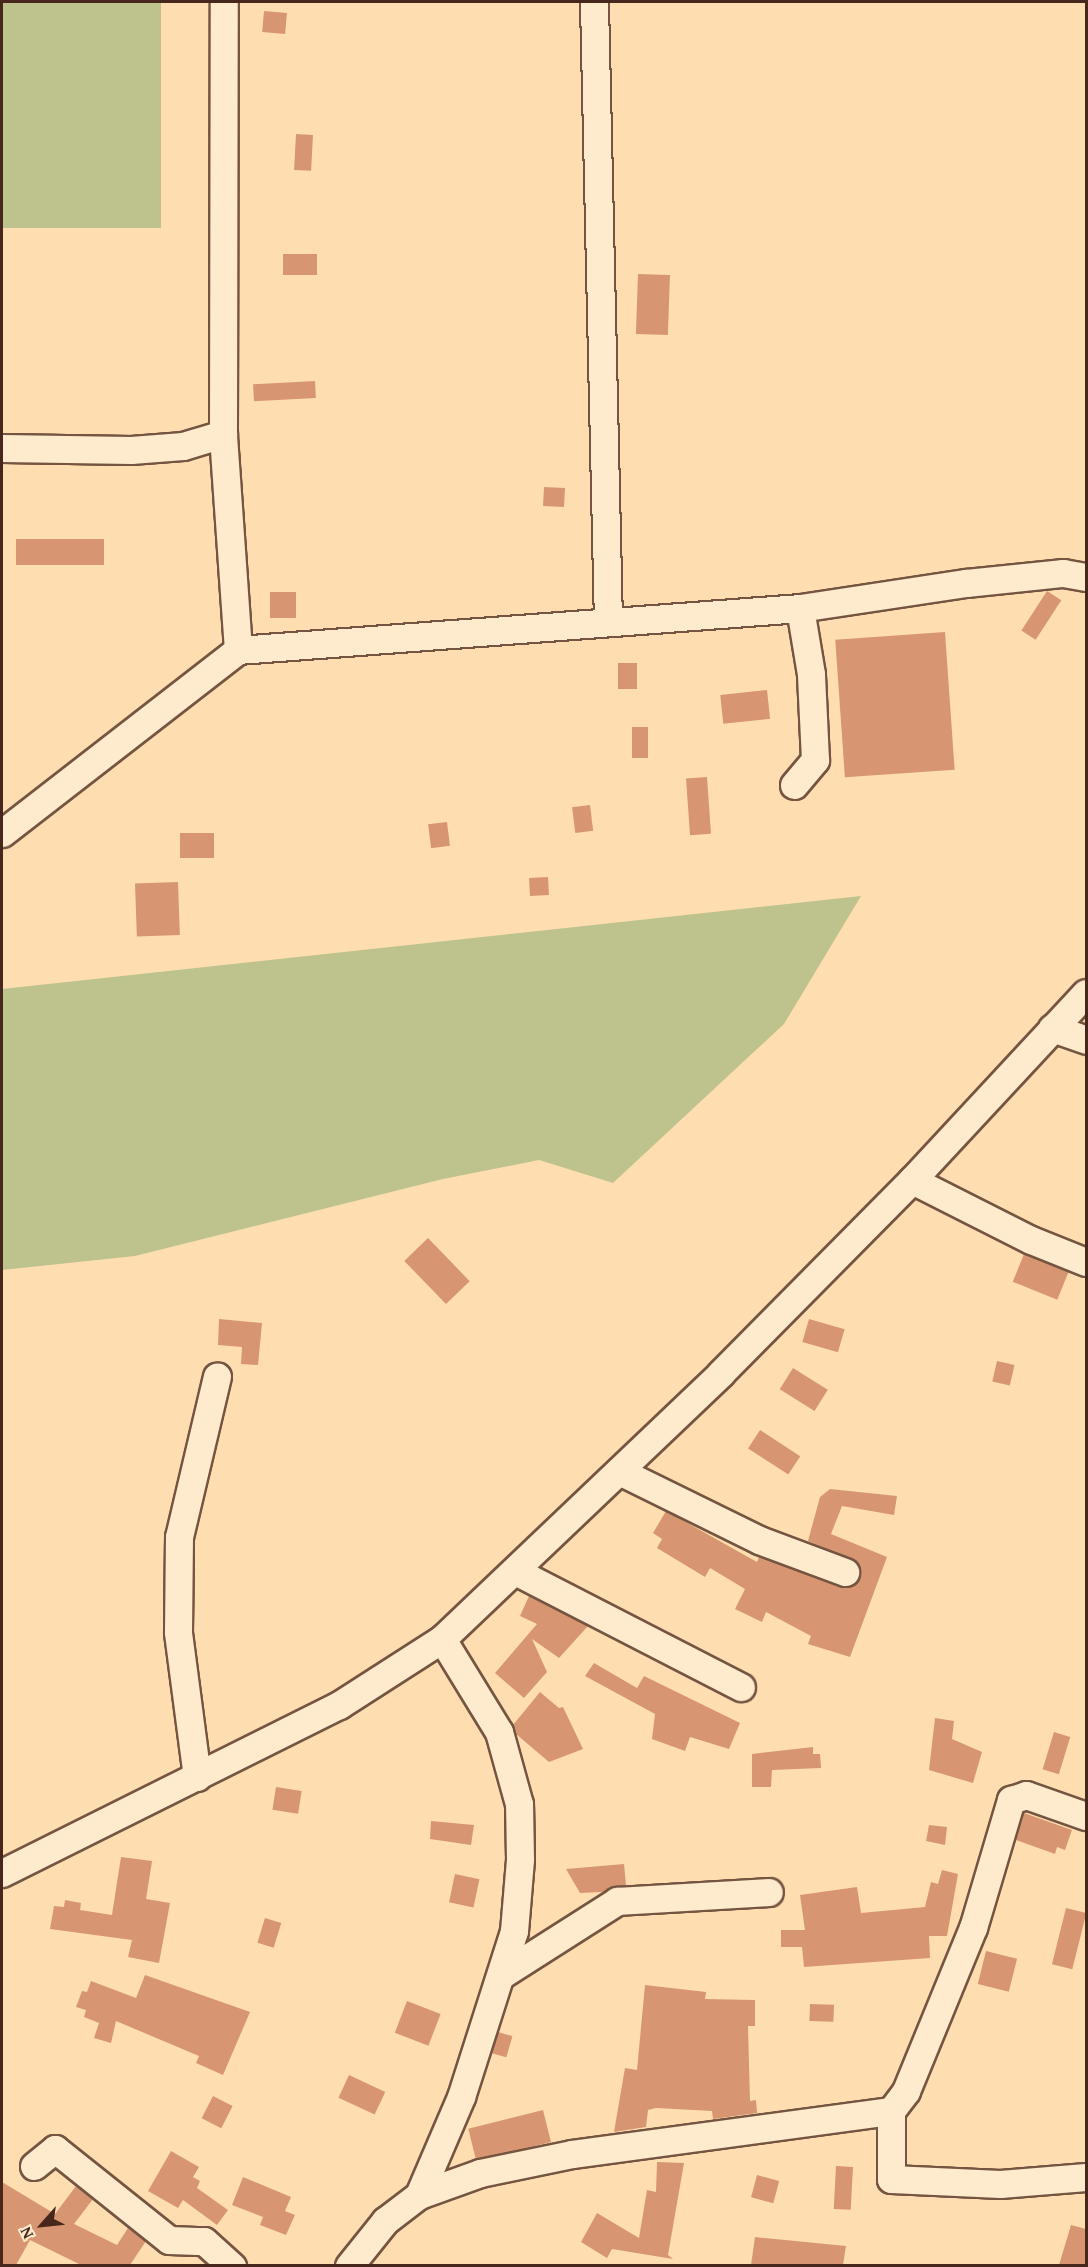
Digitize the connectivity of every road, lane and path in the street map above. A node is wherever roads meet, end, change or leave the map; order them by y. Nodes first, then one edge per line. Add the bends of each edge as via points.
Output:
1 (224, 2) edge
2 (594, 2) edge
3 (223, 434) junction
4 (2, 448) edge
5 (1086, 577) edge
6 (800, 608) junction
7 (608, 622) junction
8 (238, 650) junction
9 (794, 785) dead end
10 (2, 833) edge
11 (1086, 993) edge
12 (1052, 1028) junction
13 (1086, 1040) edge
14 (912, 1180) junction
15 (1086, 1262) edge
16 (217, 1376) dead end
17 (619, 1471) junction
18 (515, 1571) junction
19 (845, 1572) dead end
20 (442, 1639) junction
21 (741, 1687) dead end
22 (197, 1777) junction
23 (1086, 1816) edge
24 (2, 1873) edge
25 (769, 1892) dead end
26 (501, 1975) junction
27 (891, 2111) junction
28 (34, 2166) dead end
29 (1086, 2177) edge
30 (419, 2195) junction
31 (232, 2265) edge
32 (349, 2265) edge

1 - 3 street
2 - 7 street
3 - 4 street via 183,446 131,450
3 - 8 street
5 - 6 street via 1063,573 977,582
6 - 7 street
6 - 9 street via 811,674 815,760
7 - 8 street
8 - 10 street
11 - 12 street
12 - 13 street
12 - 14 street
14 - 15 street via 1031,1240
14 - 17 street
16 - 22 street via 179,1537 178,1632
17 - 18 street
17 - 19 street via 759,1540
18 - 20 street
18 - 21 street
20 - 22 street via 339,1705
20 - 26 street via 499,1732 519,1804 514,1931
22 - 24 street
23 - 27 street via 1026,1795 1011,1800 965,1949 906,2091
25 - 26 street via 617,1901
26 - 30 street via 460,2097
27 - 29 street via 891,2179 1000,2184
27 - 30 street via 572,2154 480,2173
28 - 31 street via 55,2149 169,2240 204,2241
30 - 32 street via 385,2221

